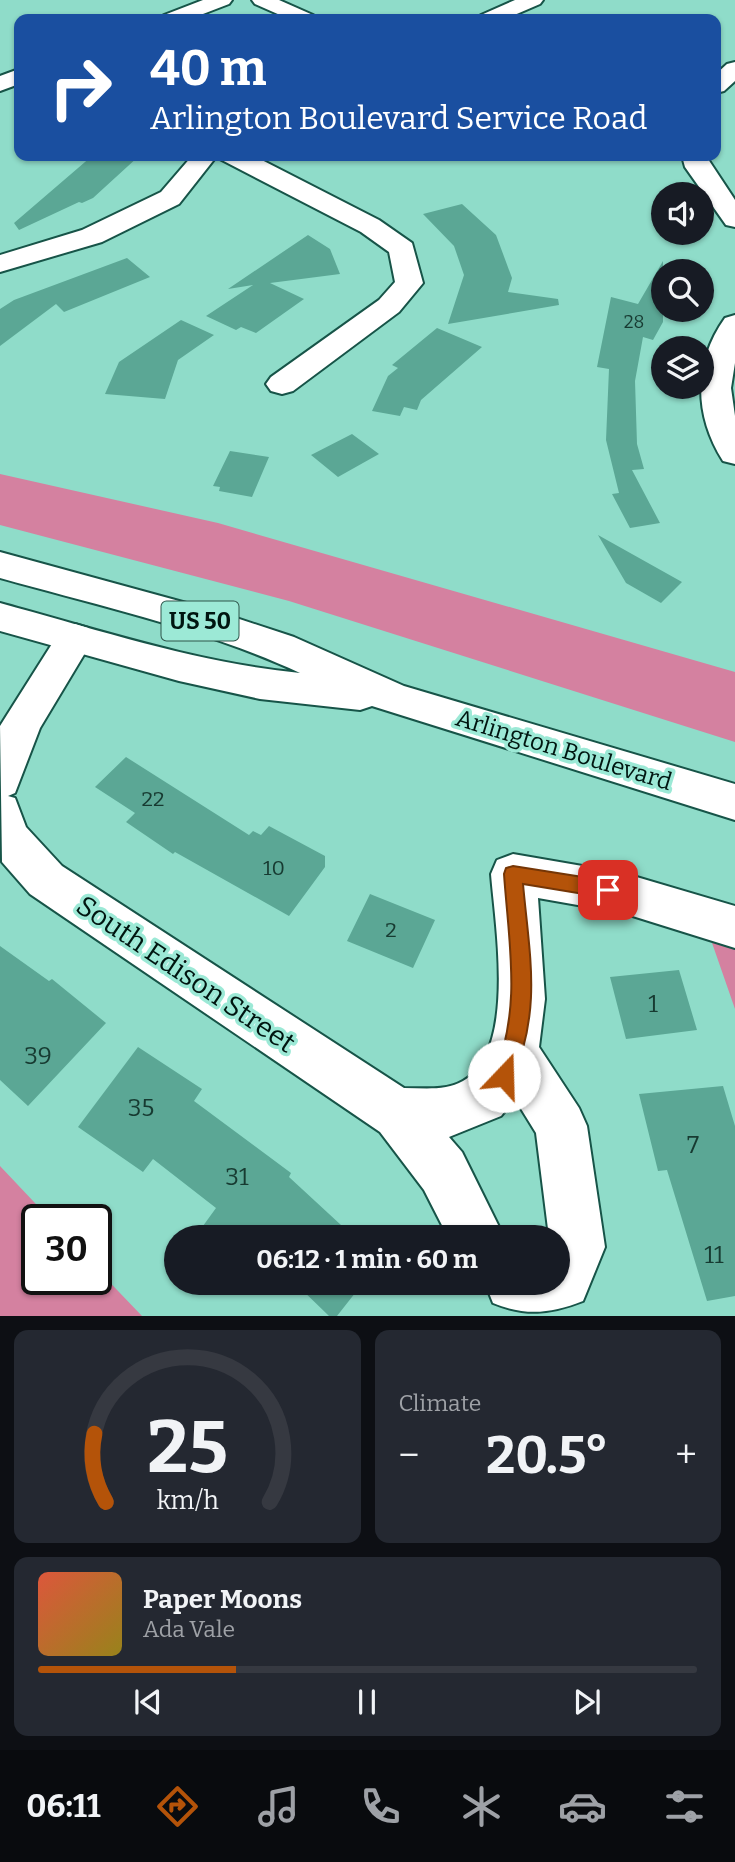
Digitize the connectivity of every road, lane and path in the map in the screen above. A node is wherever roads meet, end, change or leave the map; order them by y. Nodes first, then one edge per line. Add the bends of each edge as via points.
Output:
1 (222, 0) edge
2 (262, 0) edge
3 (533, 0) edge
4 (184, 14) edge
5 (294, 14) edge
6 (500, 14) edge
7 (735, 69) edge
8 (721, 82) edge
9 (201, 161) edge
10 (245, 161) edge
11 (696, 161) edge
12 (735, 219) edge
13 (0, 264) edge
14 (735, 324) edge
15 (282, 384) dead end
16 (735, 453) edge
17 (0, 565) edge
18 (0, 617) edge
19 (75, 638) junction
20 (393, 698) junction
21 (0, 781) edge
22 (735, 802) edge
23 (0, 811) edge
24 (735, 927) edge
25 (514, 1052) junction
26 (398, 1114) junction
27 (471, 1225) edge
28 (570, 1264) edge

1 - 4 main road
2 - 5 main road
3 - 6 main road
7 - 8 main road
9 - 13 main road via 170,198 92,236
10 - 15 main road via 370,226 402,249 409,283 389,306
11 - 12 main road
14 - 16 main road via 716,368 715,389 718,412
17 - 20 main road, Arlington Boulevard / US 50 via 280,647
18 - 19 main road, Arlington Boulevard / US 50
19 - 20 main road, Arlington Boulevard / US 50 via 260,684
19 - 21 main road via 21,724
20 - 22 main road, Arlington Boulevard / US 50
23 - 26 main road, South Edison Street via 2,825 19,852 46,880
24 - 25 main road, South Edison Street via 623,893 513,874 523,1000
25 - 26 main road, South Edison Street via 488,1097 433,1117
25 - 28 main road via 561,1126 578,1247
26 - 27 main road, South Edison Street via 443,1171

